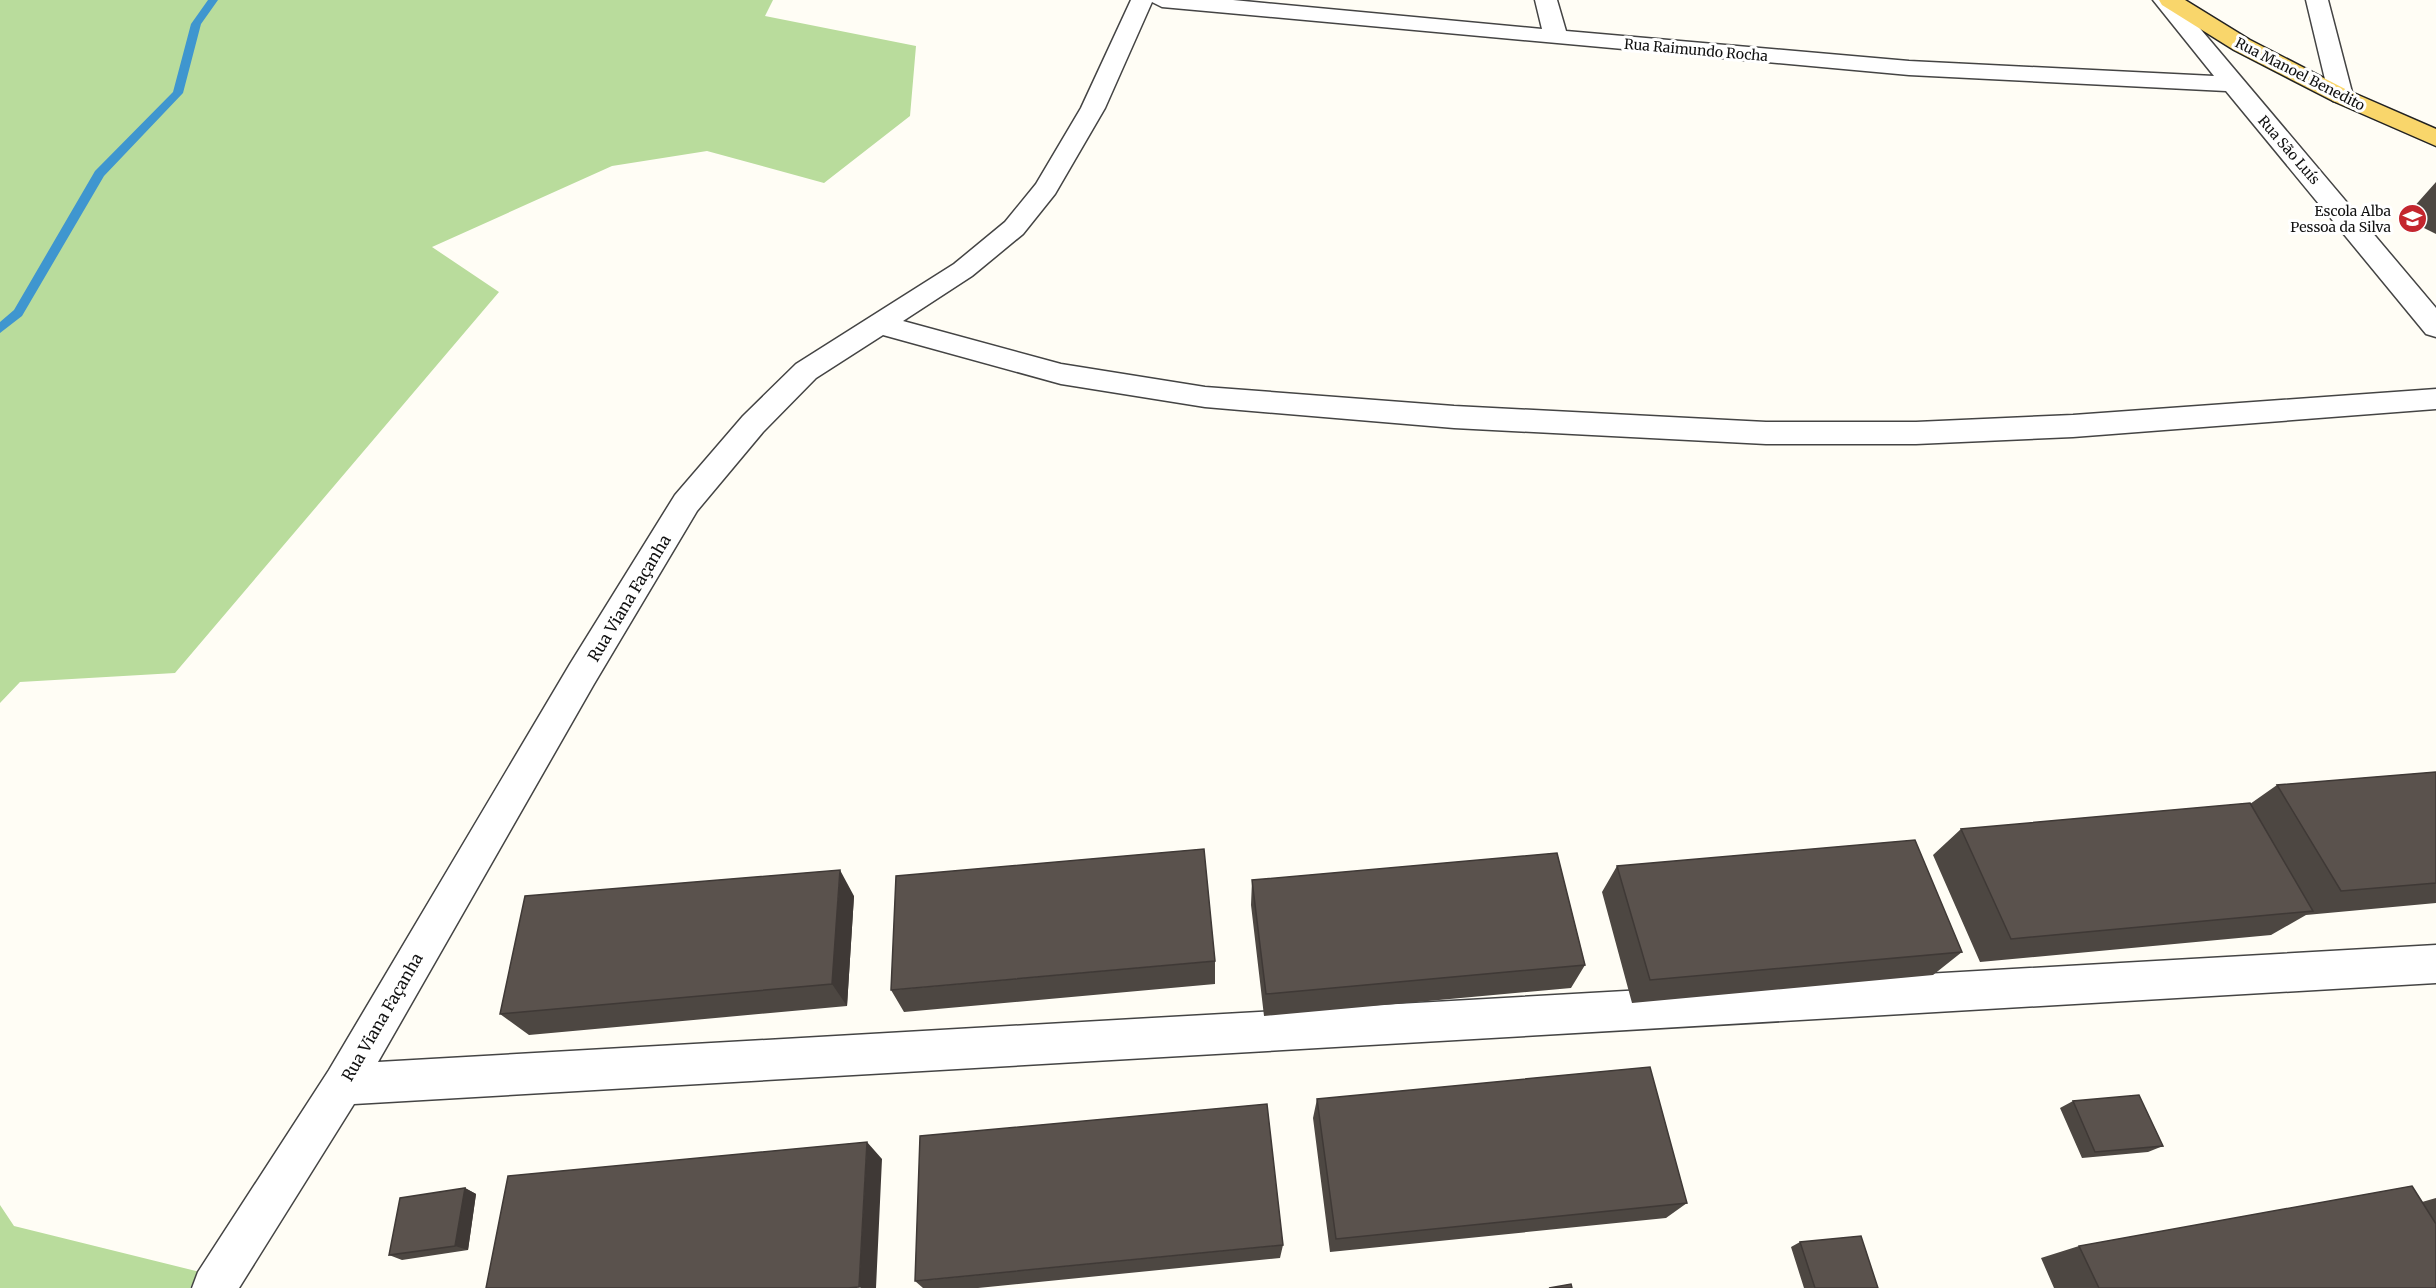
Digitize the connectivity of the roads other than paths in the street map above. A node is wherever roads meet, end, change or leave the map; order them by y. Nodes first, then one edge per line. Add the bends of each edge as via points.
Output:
1 (1142, 0) edge
2 (1162, 0) edge
3 (1546, 0) edge
4 (2164, 0) edge
5 (2170, 0) edge
6 (2317, 0) edge
7 (1259, 4) edge
8 (1556, 37) junction
9 (2231, 84) junction
10 (2341, 96) junction
11 (2436, 138) edge
12 (878, 324) junction
13 (2436, 327) edge
14 (2436, 399) edge
15 (2436, 964) edge
16 (343, 1084) junction
17 (214, 1288) edge

1 - 12 street, Rua Viana Façanha via 1093,108 1046,188 1014,228 963,270
2 - 7 street, Rua Raimundo Rocha
3 - 8 street
4 - 9 street, Rua São Luís
5 - 10 main road, Rua Manoel Benedito via 2242,45
6 - 10 street
7 - 8 street, Rua Raimundo Rocha
8 - 9 street, Rua Raimundo Rocha via 1909,68
9 - 13 street, Rua São Luís via 2352,222
10 - 11 main road, Rua Manoel Benedito
12 - 14 street via 1060,374 1205,397 1454,417 1732,431 1916,433 2073,426
12 - 16 street, Rua Viana Façanha via 806,371 753,424 686,503
15 - 16 street
16 - 17 street, Rua Viana Façanha

